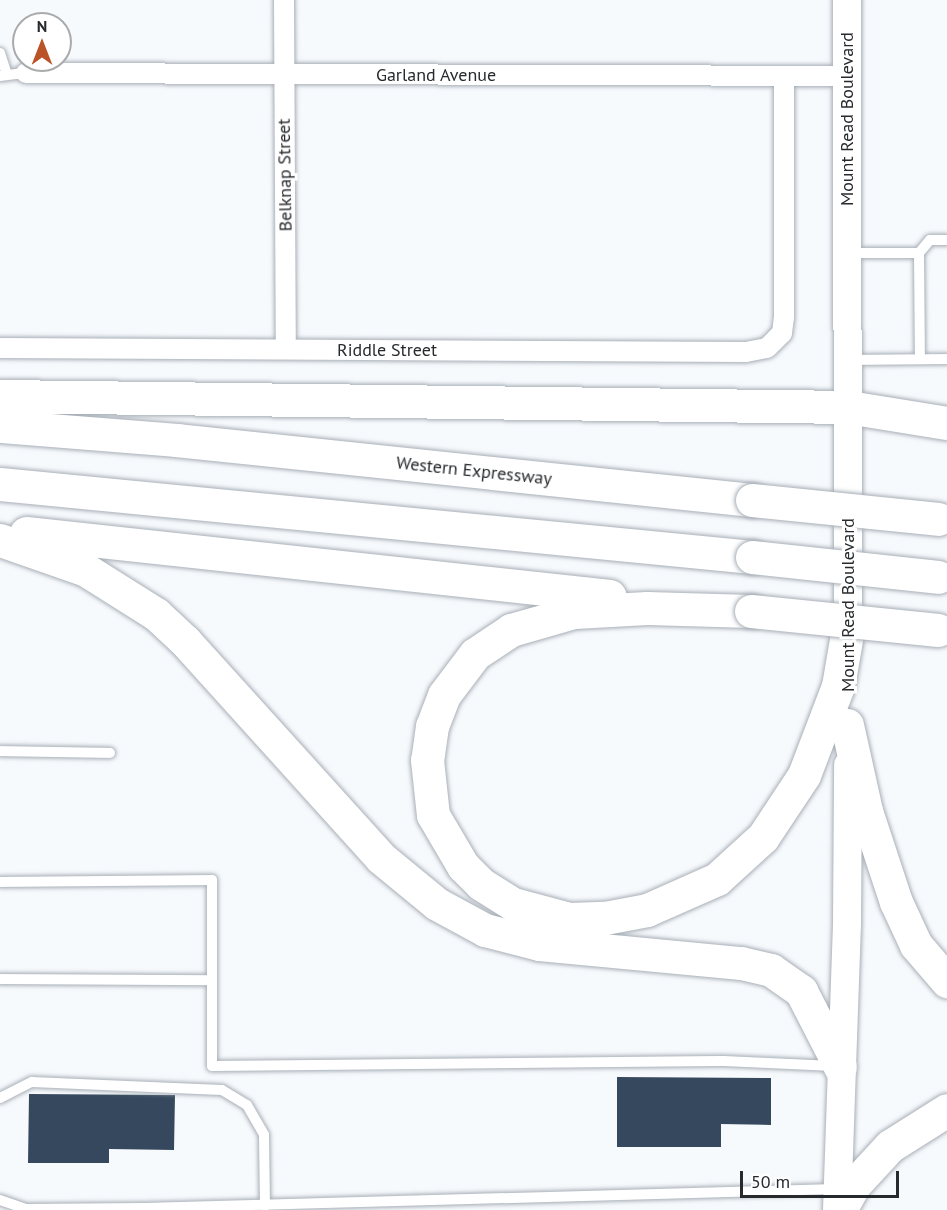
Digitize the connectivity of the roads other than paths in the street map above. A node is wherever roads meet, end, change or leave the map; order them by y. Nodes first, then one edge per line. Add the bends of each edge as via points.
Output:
1 (284, 0) edge
2 (847, 0) edge
3 (0, 53) edge
4 (11, 74) edge
5 (283, 74) junction
6 (784, 76) junction
7 (847, 76) junction
8 (947, 240) edge
9 (847, 253) junction
10 (919, 253) junction
11 (0, 348) edge
12 (286, 349) junction
13 (920, 358) junction
14 (947, 359) edge
15 (848, 360) junction
16 (0, 396) edge
17 (848, 407) junction
18 (947, 423) edge
19 (0, 426) edge
20 (0, 484) edge
21 (943, 520) edge
22 (0, 530) edge
23 (0, 540) edge
24 (943, 578) edge
25 (751, 611) junction
26 (848, 628) junction
27 (944, 631) edge
28 (848, 725) junction
29 (0, 751) edge
30 (111, 753) dead end
31 (0, 882) edge
32 (0, 979) edge
33 (212, 980) junction
34 (947, 981) edge
35 (840, 1066) junction
36 (0, 1098) edge
37 (947, 1110) edge
38 (0, 1200) edge
39 (838, 1203) edge
40 (265, 1206) junction

1 - 5 street, Belknap Street
2 - 7 main road, Mount Read Boulevard
3 - 4 lane
4 - 5 street, Garland Avenue
5 - 6 street, Garland Avenue
5 - 12 street, Belknap Street
6 - 7 street, Garland Avenue
6 - 12 street, Riddle Street via 784,317 782,333 772,344 746,352
7 - 9 main road, Mount Read Boulevard
8 - 10 lane via 930,240
9 - 10 lane
9 - 15 main road, Mount Read Boulevard
10 - 13 lane
11 - 12 street, Riddle Street
13 - 14 lane
13 - 15 lane
15 - 17 main road, Mount Read Boulevard
16 - 17 highway
17 - 18 highway
17 - 26 main road, Mount Read Boulevard
19 - 21 highway, Western Expressway, bridge via 176,440
20 - 24 highway, bridge
22 - 25 highway
23 - 35 highway via 86,570 156,614 185,641 381,858 437,904 484,930 538,944 741,963 771,970 801,991
25 - 26 highway via 647,608 574,612 511,630 475,654 444,695 432,726 427,760 433,815 463,866 481,884 513,904 569,919 605,918 647,910 717,879 763,837 804,774 838,686
25 - 27 highway, bridge
26 - 28 main road, Mount Read Boulevard
28 - 34 highway via 866,811 896,902 916,945
28 - 35 main road, Mount Read Boulevard via 847,914
29 - 30 lane
31 - 33 lane via 212,880
32 - 33 lane
33 - 35 lane via 212,1066 724,1061
35 - 39 main road, Mount Read Boulevard
36 - 40 lane via 32,1082 222,1090 248,1105 264,1135
37 - 39 highway via 890,1146
38 - 40 lane via 26,1209
39 - 40 lane

